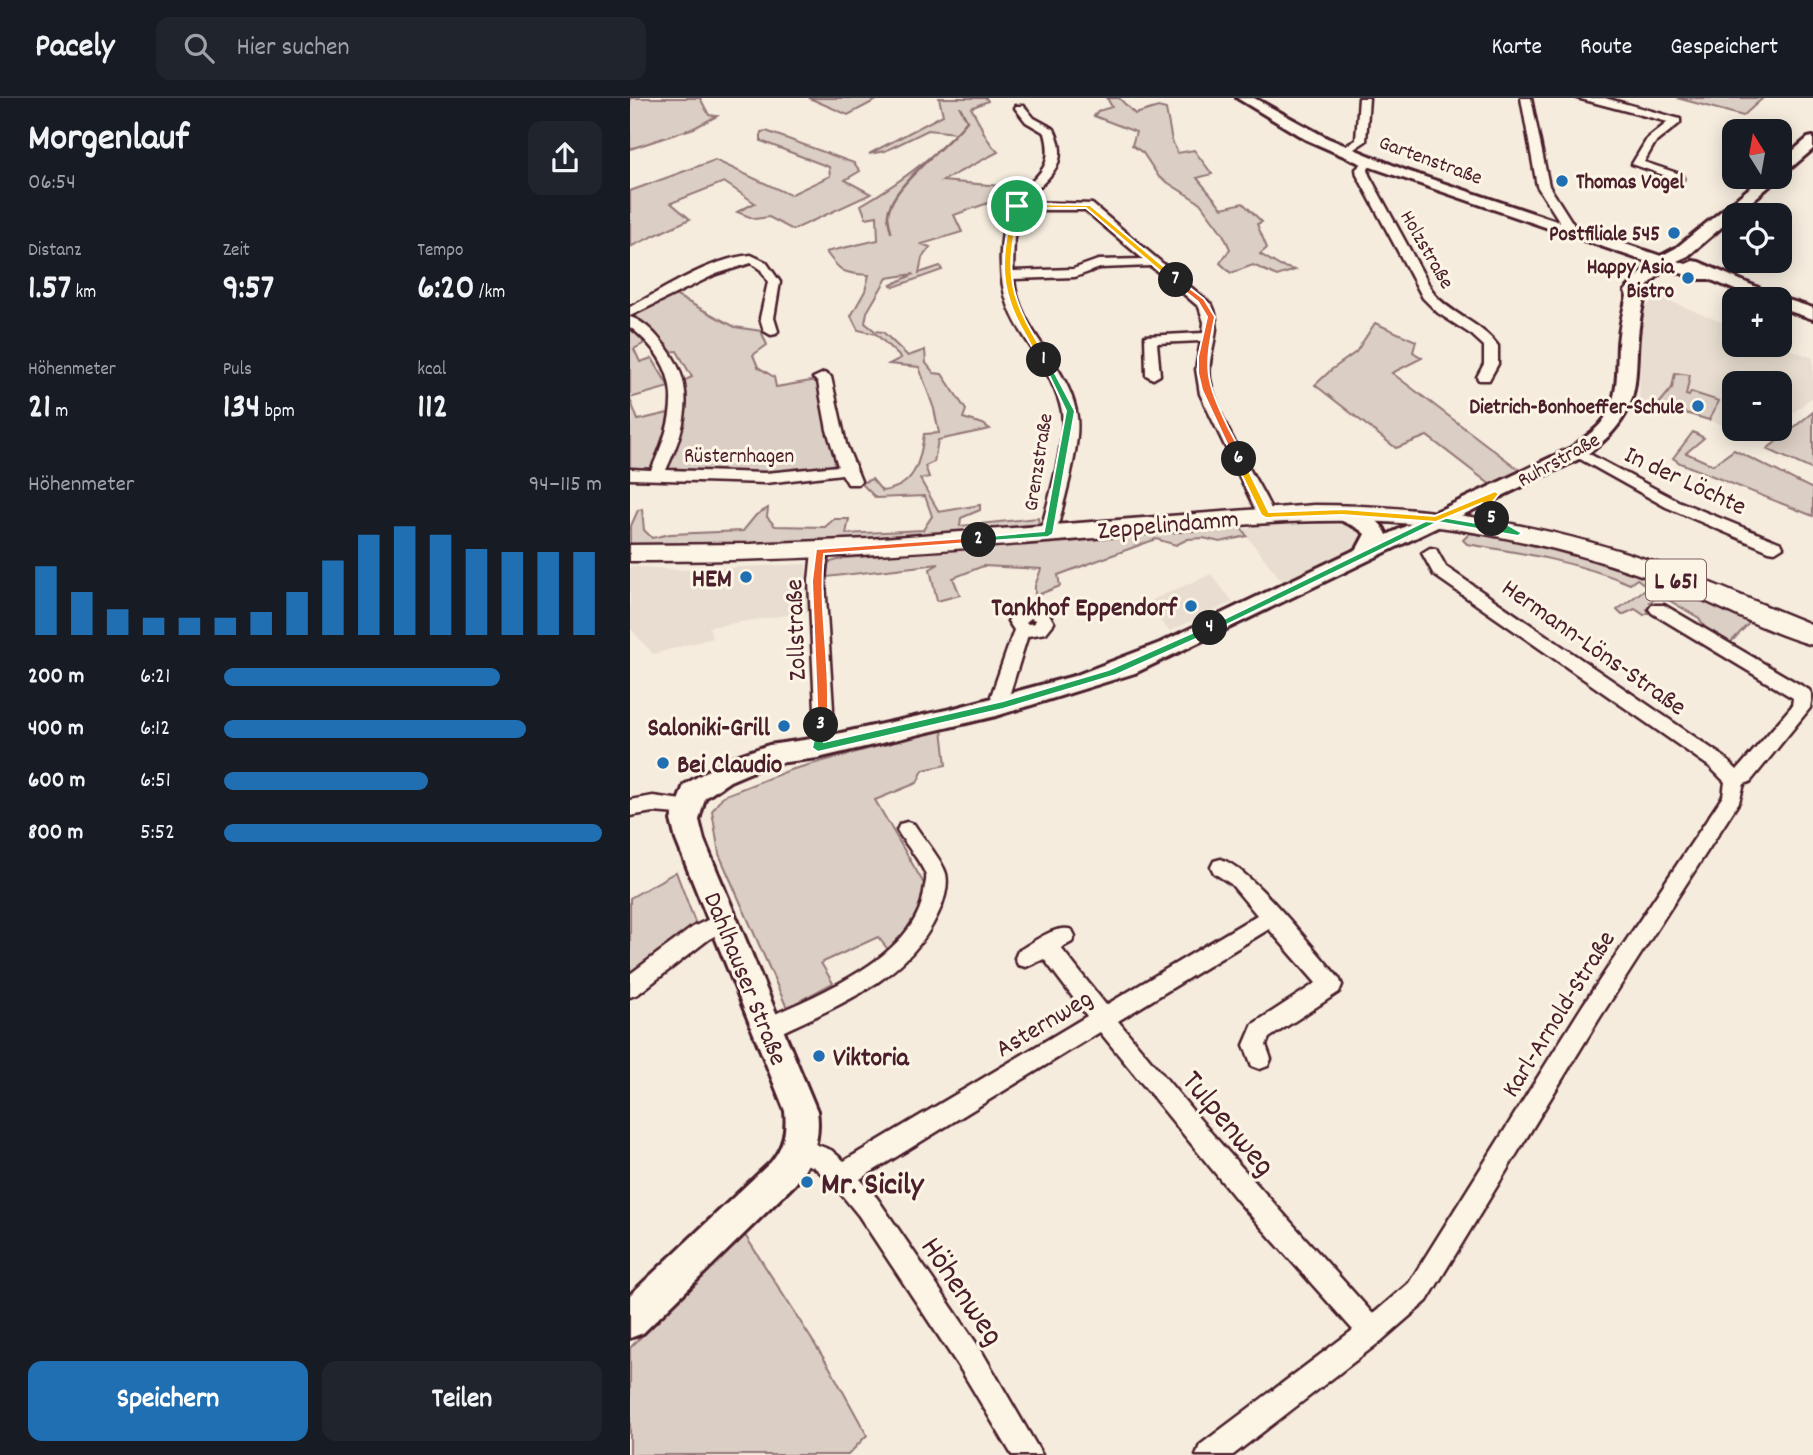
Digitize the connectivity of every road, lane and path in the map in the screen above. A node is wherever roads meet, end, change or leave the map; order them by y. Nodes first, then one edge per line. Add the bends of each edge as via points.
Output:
1 (1244, 98) edge
2 (1364, 98) edge
3 (1526, 98) edge
4 (1582, 98) edge
5 (1027, 104) dead end
6 (1813, 141) edge
7 (1344, 151) junction
8 (1792, 159) edge
9 (1625, 160) dead end
10 (1368, 161) junction
11 (1639, 164) junction
12 (1679, 177) dead end
13 (1758, 189) edge
14 (1017, 206) junction
15 (1560, 215) junction
16 (1544, 222) junction
17 (1571, 230) junction
18 (1673, 259) junction
19 (1156, 262) junction
20 (1006, 275) junction
21 (1741, 287) edge
22 (1792, 306) edge
23 (630, 312) edge
24 (1813, 314) edge
25 (630, 321) edge
26 (771, 331) dead end
27 (1208, 337) junction
28 (1153, 374) dead end
29 (820, 377) dead end
30 (1484, 377) dead end
31 (1578, 452) junction
32 (630, 474) edge
33 (657, 474) junction
34 (1495, 494) junction
35 (1342, 512) junction
36 (1266, 515) junction
37 (1436, 519) junction
38 (1518, 533) junction
39 (1048, 534) junction
40 (1775, 547) dead end
41 (820, 551) junction
42 (630, 553) edge
43 (1430, 553) dead end
44 (1365, 554) junction
45 (1658, 610) dead end
46 (1023, 630) dead end
47 (1813, 636) edge
48 (1003, 705) junction
49 (818, 748) junction
50 (1735, 780) junction
51 (689, 807) junction
52 (630, 808) edge
53 (907, 830) dead end
54 (1221, 867) dead end
55 (1273, 916) junction
56 (722, 922) junction
57 (1046, 946) dead end
58 (630, 987) edge
59 (1102, 1019) junction
60 (768, 1028) junction
61 (1260, 1059) dead end
62 (799, 1150) junction
63 (842, 1176) junction
64 (630, 1320) edge
65 (1372, 1332) junction
66 (1028, 1455) edge
67 (1210, 1455) edge

1 - 7 street, Gartenstraße
2 - 7 street via 1361,141
3 - 15 street via 1540,177
4 - 11 street via 1676,121 1651,141
5 - 14 street via 1025,115 1049,131 1053,166
6 - 8 street
7 - 10 street, Gartenstraße
9 - 11 street
10 - 16 street, Gartenstraße
10 - 30 street, Holzstraße via 1363,174 1428,295 1442,311 1491,346 1491,364
11 - 12 street
13 - 18 street, Ruhrstraße
14 - 19 street via 1088,206
14 - 20 street, Grenzstraße
15 - 16 street
15 - 17 street
16 - 17 street, Gartenstraße
17 - 18 street, Gartenstraße
18 - 21 street, Gartenstraße
18 - 31 street, Ruhrstraße via 1636,296 1621,411 1608,430
19 - 20 street via 1098,264 1075,273
19 - 27 street via 1209,310
20 - 39 street, Grenzstraße via 1017,315 1070,411
22 - 24 street
23 - 26 street via 741,259 752,259 771,275 774,290 767,318
25 - 33 street via 662,349 680,386 675,435
27 - 28 street via 1150,339
27 - 36 street via 1202,357 1206,390
29 - 33 street, Rüsternhagen via 824,377 832,423 850,475
31 - 34 street, Ruhrstraße
31 - 40 street, In der Löchte via 1672,504
32 - 33 street, Rüsternhagen
34 - 37 street, Ruhrstraße
34 - 38 street, Ruhrstraße via 1486,504 1488,512
35 - 36 main road, Zeppelindamm / L 651
35 - 37 main road, Zeppelindamm / L 651
35 - 44 street via 1367,523 1376,533 1376,541
36 - 39 main road, Zeppelindamm / L 651
37 - 38 main road, Zeppelindamm / L 651
37 - 44 street, Ruhrstraße
38 - 47 main road, Zeppelindamm / L 651 via 1629,562
39 - 41 main road, Zeppelindamm / L 651
41 - 42 main road, Zeppelindamm / L 651
41 - 49 street, Zollstraße via 817,581 824,709
43 - 50 street, Hermann-Löns-Straße via 1440,571 1717,762
44 - 48 street, Ruhrstraße via 1147,658 1070,687
45 - 50 street, Karl-Arnold-Straße via 1803,695 1801,708 1744,776
46 - 48 street via 1000,696
48 - 49 street, Ruhrstraße
49 - 51 street, Ruhrstraße via 737,778
50 - 65 street, Karl-Arnold-Straße via 1728,803 1591,1012 1449,1246 1418,1292
51 - 52 street via 653,804
51 - 56 street, Dahlhauser Straße via 685,820 690,840
53 - 60 street via 936,875 932,906 921,930 888,964
54 - 55 street via 1238,877
55 - 59 street, Asternweg
55 - 61 street via 1331,985 1261,1031 1255,1045
56 - 58 street
56 - 60 street, Dahlhauser Straße
57 - 59 street, Tulpenweg
59 - 63 street, Asternweg
59 - 65 street, Tulpenweg via 1222,1166
60 - 62 street, Dahlhauser Straße via 801,1111
62 - 63 street, Höhenweg via 822,1158
62 - 64 street via 769,1187
63 - 66 street, Höhenweg via 878,1221
65 - 67 street, Karl-Arnold-Straße

